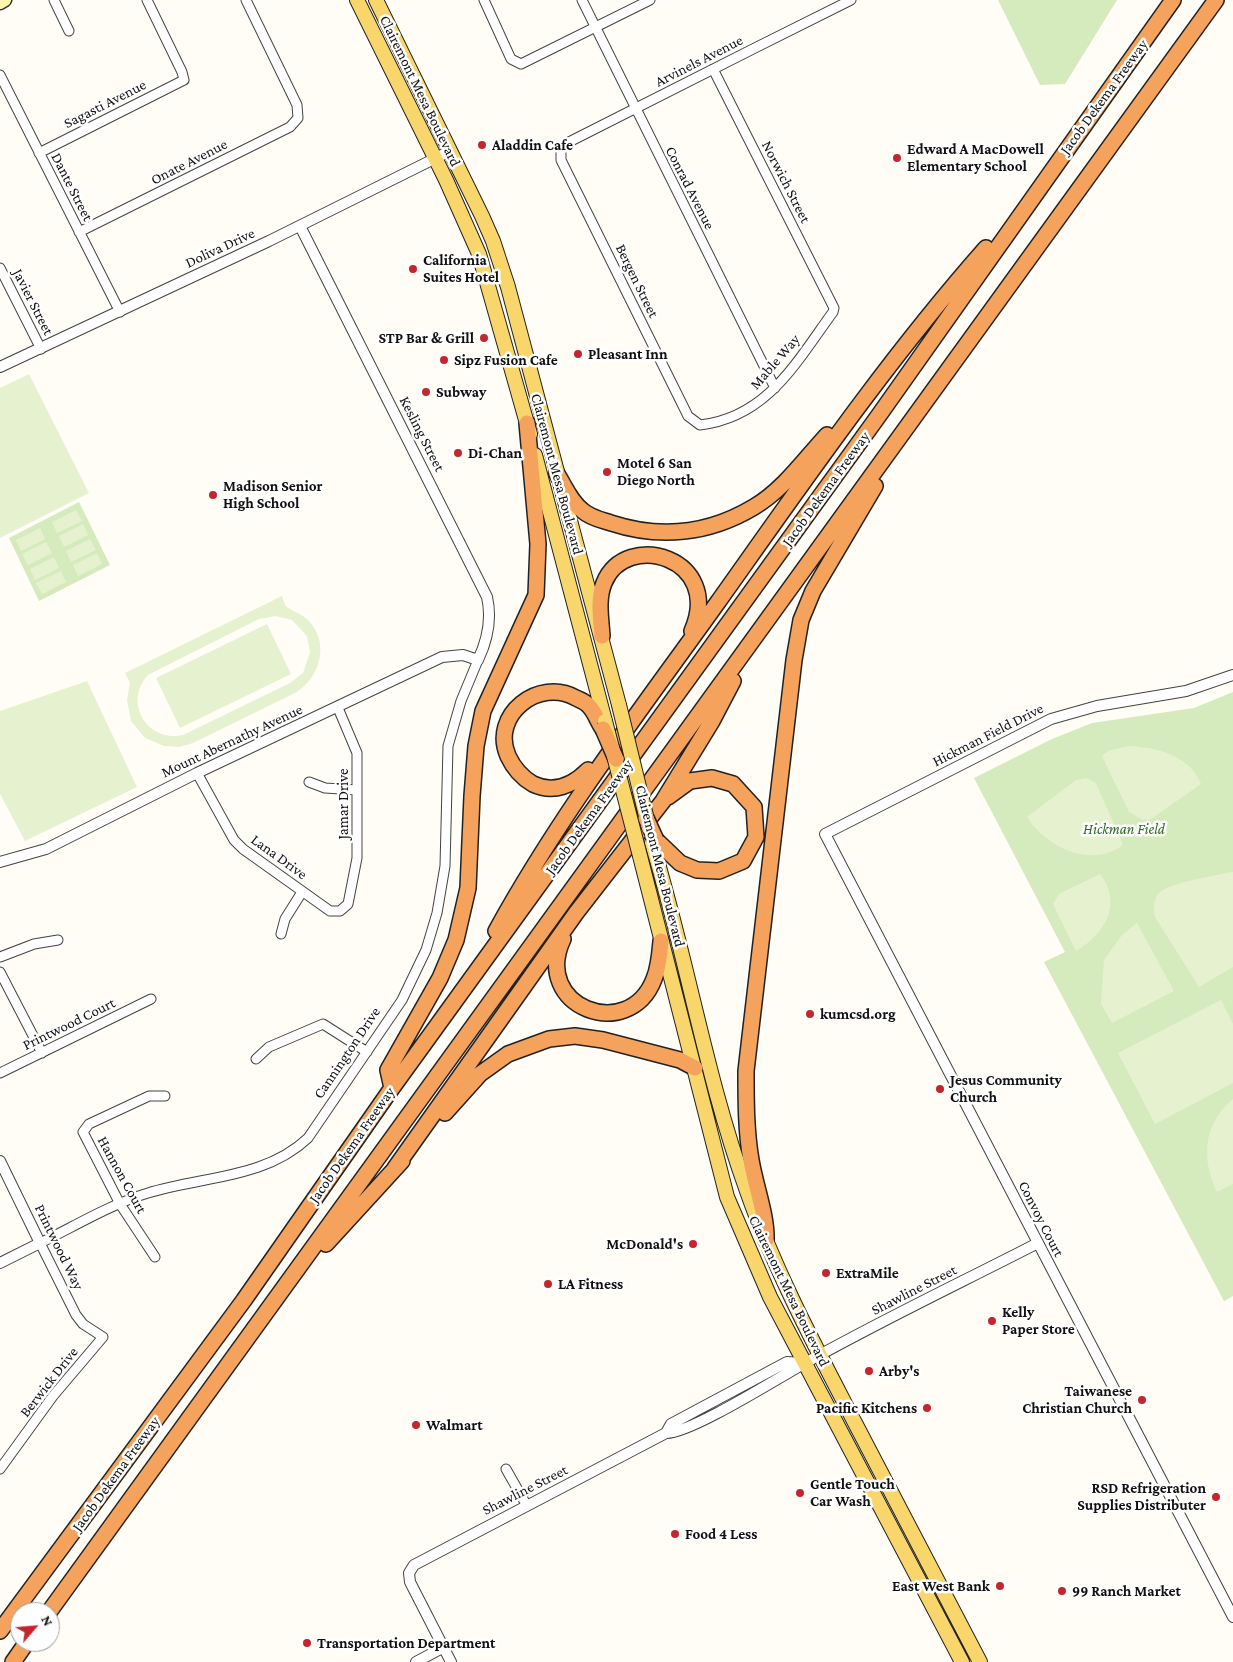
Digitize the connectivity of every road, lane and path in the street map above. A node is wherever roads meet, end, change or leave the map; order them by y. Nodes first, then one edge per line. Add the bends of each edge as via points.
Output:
1 (5, 0) edge
2 (54, 0) edge
3 (147, 0) edge
4 (246, 0) edge
5 (357, 0) edge
6 (376, 0) edge
7 (484, 0) edge
8 (582, 0) edge
9 (650, 0) edge
10 (852, 0) edge
11 (1174, 0) edge
12 (1216, 0) edge
13 (0, 3) edge
14 (595, 28) junction
15 (69, 30) dead end
16 (713, 69) junction
17 (0, 75) edge
18 (634, 109) junction
19 (561, 148) joint
20 (450, 151) junction
21 (39, 153) junction
22 (435, 157) junction
23 (1034, 194) junction
24 (300, 226) junction
25 (79, 232) junction
26 (0, 268) edge
27 (834, 308) joint
28 (120, 312) junction
29 (41, 349) junction
30 (0, 367) edge
31 (775, 388) junction
32 (864, 396) junction
33 (922, 406) junction
34 (527, 423) junction
35 (695, 423) joint
36 (557, 474) junction
37 (760, 630) junction
38 (602, 636) junction
39 (478, 660) junction
40 (673, 664) junction
41 (1233, 675) edge
42 (338, 708) junction
43 (604, 725) junction
44 (612, 755) junction
45 (197, 773) junction
46 (309, 782) dead end
47 (357, 790) junction
48 (662, 801) junction
49 (646, 818) joint
50 (825, 834) joint
51 (654, 841) junction
52 (0, 862) edge
53 (302, 892) junction
54 (348, 904) joint
55 (576, 913) junction
56 (280, 934) dead end
57 (58, 940) dead end
58 (661, 941) junction
59 (0, 957) edge
60 (0, 972) edge
61 (463, 990) junction
62 (151, 999) dead end
63 (366, 1052) junction
64 (42, 1053) junction
65 (256, 1059) dead end
66 (695, 1068) junction
67 (0, 1073) edge
68 (392, 1088) junction
69 (165, 1096) dead end
70 (0, 1161) edge
71 (395, 1168) junction
72 (120, 1204) junction
73 (766, 1240) junction
74 (40, 1243) junction
75 (1036, 1244) junction
76 (155, 1257) dead end
77 (0, 1264) edge
78 (277, 1299) junction
79 (103, 1337) joint
80 (820, 1355) junction
81 (805, 1363) junction
82 (0, 1469) edge
83 (506, 1469) dead end
84 (527, 1506) junction
85 (38, 1579) junction
86 (56, 1602) edge
87 (1233, 1617) edge
88 (0, 1619) edge
89 (0, 1631) edge
90 (444, 1648) junction
91 (416, 1662) edge
92 (451, 1662) edge
93 (962, 1662) edge
94 (980, 1662) edge

1 - 13 main road
2 - 15 street
3 - 21 street, Sagasti Avenue via 184,80
4 - 25 street, Onate Avenue via 297,105 298,118 290,127
5 - 22 main road, Clairemont Mesa Boulevard
6 - 20 main road, Clairemont Mesa Boulevard
7 - 14 street via 512,59 518,64
8 - 14 street, Conrad Avenue
9 - 14 street
10 - 16 street, Arvinels Avenue
11 - 23 highway, Jacob Dekema Freeway
12 - 33 highway, Jacob Dekema Freeway
14 - 18 street, Conrad Avenue
16 - 18 street, Arvinels Avenue
16 - 27 street, Norwich Street
17 - 21 street, Dante Street
18 - 19 street, Arvinels Avenue
18 - 31 street, Conrad Avenue
19 - 35 street, Bergen Street via 561,160 688,416
20 - 22 street, Doliva Drive
20 - 36 main road, Clairemont Mesa Boulevard via 502,266
21 - 25 street, Dante Street
22 - 24 street, Doliva Drive
22 - 34 main road, Clairemont Mesa Boulevard via 479,254
23 - 32 highway via 929,314
23 - 61 highway, Jacob Dekema Freeway via 877,418
24 - 28 street, Doliva Drive
24 - 39 street, Kesling Street via 487,597 489,626
25 - 28 street, Dante Street
26 - 29 street, Javier Street
27 - 31 street, Mable Way
28 - 29 street, Doliva Drive
29 - 30 street, Doliva Drive
31 - 35 street, Mable Way via 747,411 717,423
32 - 36 highway via 780,488 754,507 723,522 693,530 662,533 627,528 588,515 574,502
32 - 40 highway
33 - 37 highway, Jacob Dekema Freeway
33 - 73 highway via 813,591 801,620 746,1072 746,1124 757,1193 766,1225
34 - 43 main road, Clairemont Mesa Boulevard
34 - 68 highway via 538,544 536,595 483,711 476,746 468,888 456,940 440,978 388,1070
36 - 38 main road, Clairemont Mesa Boulevard
37 - 48 highway via 712,721
37 - 78 highway, Jacob Dekema Freeway
38 - 40 highway via 600,598 604,581 619,564 640,555 663,557 691,577 700,602 692,629
38 - 49 main road, Clairemont Mesa Boulevard, bridge
39 - 42 street, Mount Abernathy Avenue via 463,655 442,657
39 - 63 street, Cannington Drive via 460,701 448,746 445,866 437,913 426,950 402,1000
40 - 44 highway
41 - 50 street, Hickman Field Drive via 1186,691 1097,706 1051,719
42 - 45 street, Mount Abernathy Avenue
42 - 47 street, Jamar Drive via 357,753
43 - 44 highway, bridge
43 - 44 highway via 588,704 567,693 551,692 522,702 511,713 503,740 514,770 538,786 558,788 575,783
44 - 58 main road, Clairemont Mesa Boulevard, bridge
44 - 61 highway via 525,878
45 - 52 street, Mount Abernathy Avenue via 46,848
45 - 53 street, Lana Drive via 234,840
46 - 47 street via 325,788
47 - 54 street, Jamar Drive via 357,858
48 - 51 highway via 690,781 712,778 733,784 754,808 756,837 743,861 719,871 697,870 680,863
48 - 55 highway
49 - 51 highway, bridge
50 - 75 street, Convoy Court
51 - 73 main road, Clairemont Mesa Boulevard via 726,1124 746,1191
53 - 54 street, Lana Drive via 330,912 340,911
53 - 56 street via 285,919
55 - 58 highway via 558,950 557,973 564,992 571,1000 592,1011 618,1012 643,998 654,979
55 - 71 highway
57 - 59 street via 34,944
58 - 66 main road, Clairemont Mesa Boulevard
60 - 64 street
61 - 68 highway, Jacob Dekema Freeway
62 - 64 street, Printwood Court
63 - 65 street via 323,1024 269,1047
63 - 72 street, Cannington Drive via 308,1138 296,1150 264,1166 148,1193
64 - 67 street, Printwood Court
66 - 71 highway via 680,1060 603,1040 575,1036 549,1039 508,1054 480,1074
66 - 81 main road, Clairemont Mesa Boulevard via 727,1197 770,1297
68 - 85 highway, Jacob Dekema Freeway via 244,1300
69 - 72 street, Hannon Court via 149,1096 89,1124 82,1132
70 - 74 street, Printwood Way
71 - 78 highway
72 - 74 street, Cannington Drive
72 - 76 street, Hannon Court
73 - 80 main road, Clairemont Mesa Boulevard via 786,1289
74 - 77 street, Cannington Drive
74 - 79 street, Printwood Way via 76,1315 83,1324
75 - 80 street, Shawline Street
75 - 87 street, Convoy Court
78 - 86 highway, Jacob Dekema Freeway
79 - 82 street, Berwick Drive via 53,1396
80 - 81 street, Shawline Street
80 - 94 main road, Clairemont Mesa Boulevard
81 - 84 street, Shawline Street via 675,1434 666,1433
81 - 93 main road, Clairemont Mesa Boulevard
83 - 84 street
84 - 90 street, Shawline Street via 414,1565 409,1573 410,1582
85 - 88 highway
85 - 89 highway, Jacob Dekema Freeway
90 - 91 street
90 - 92 street

